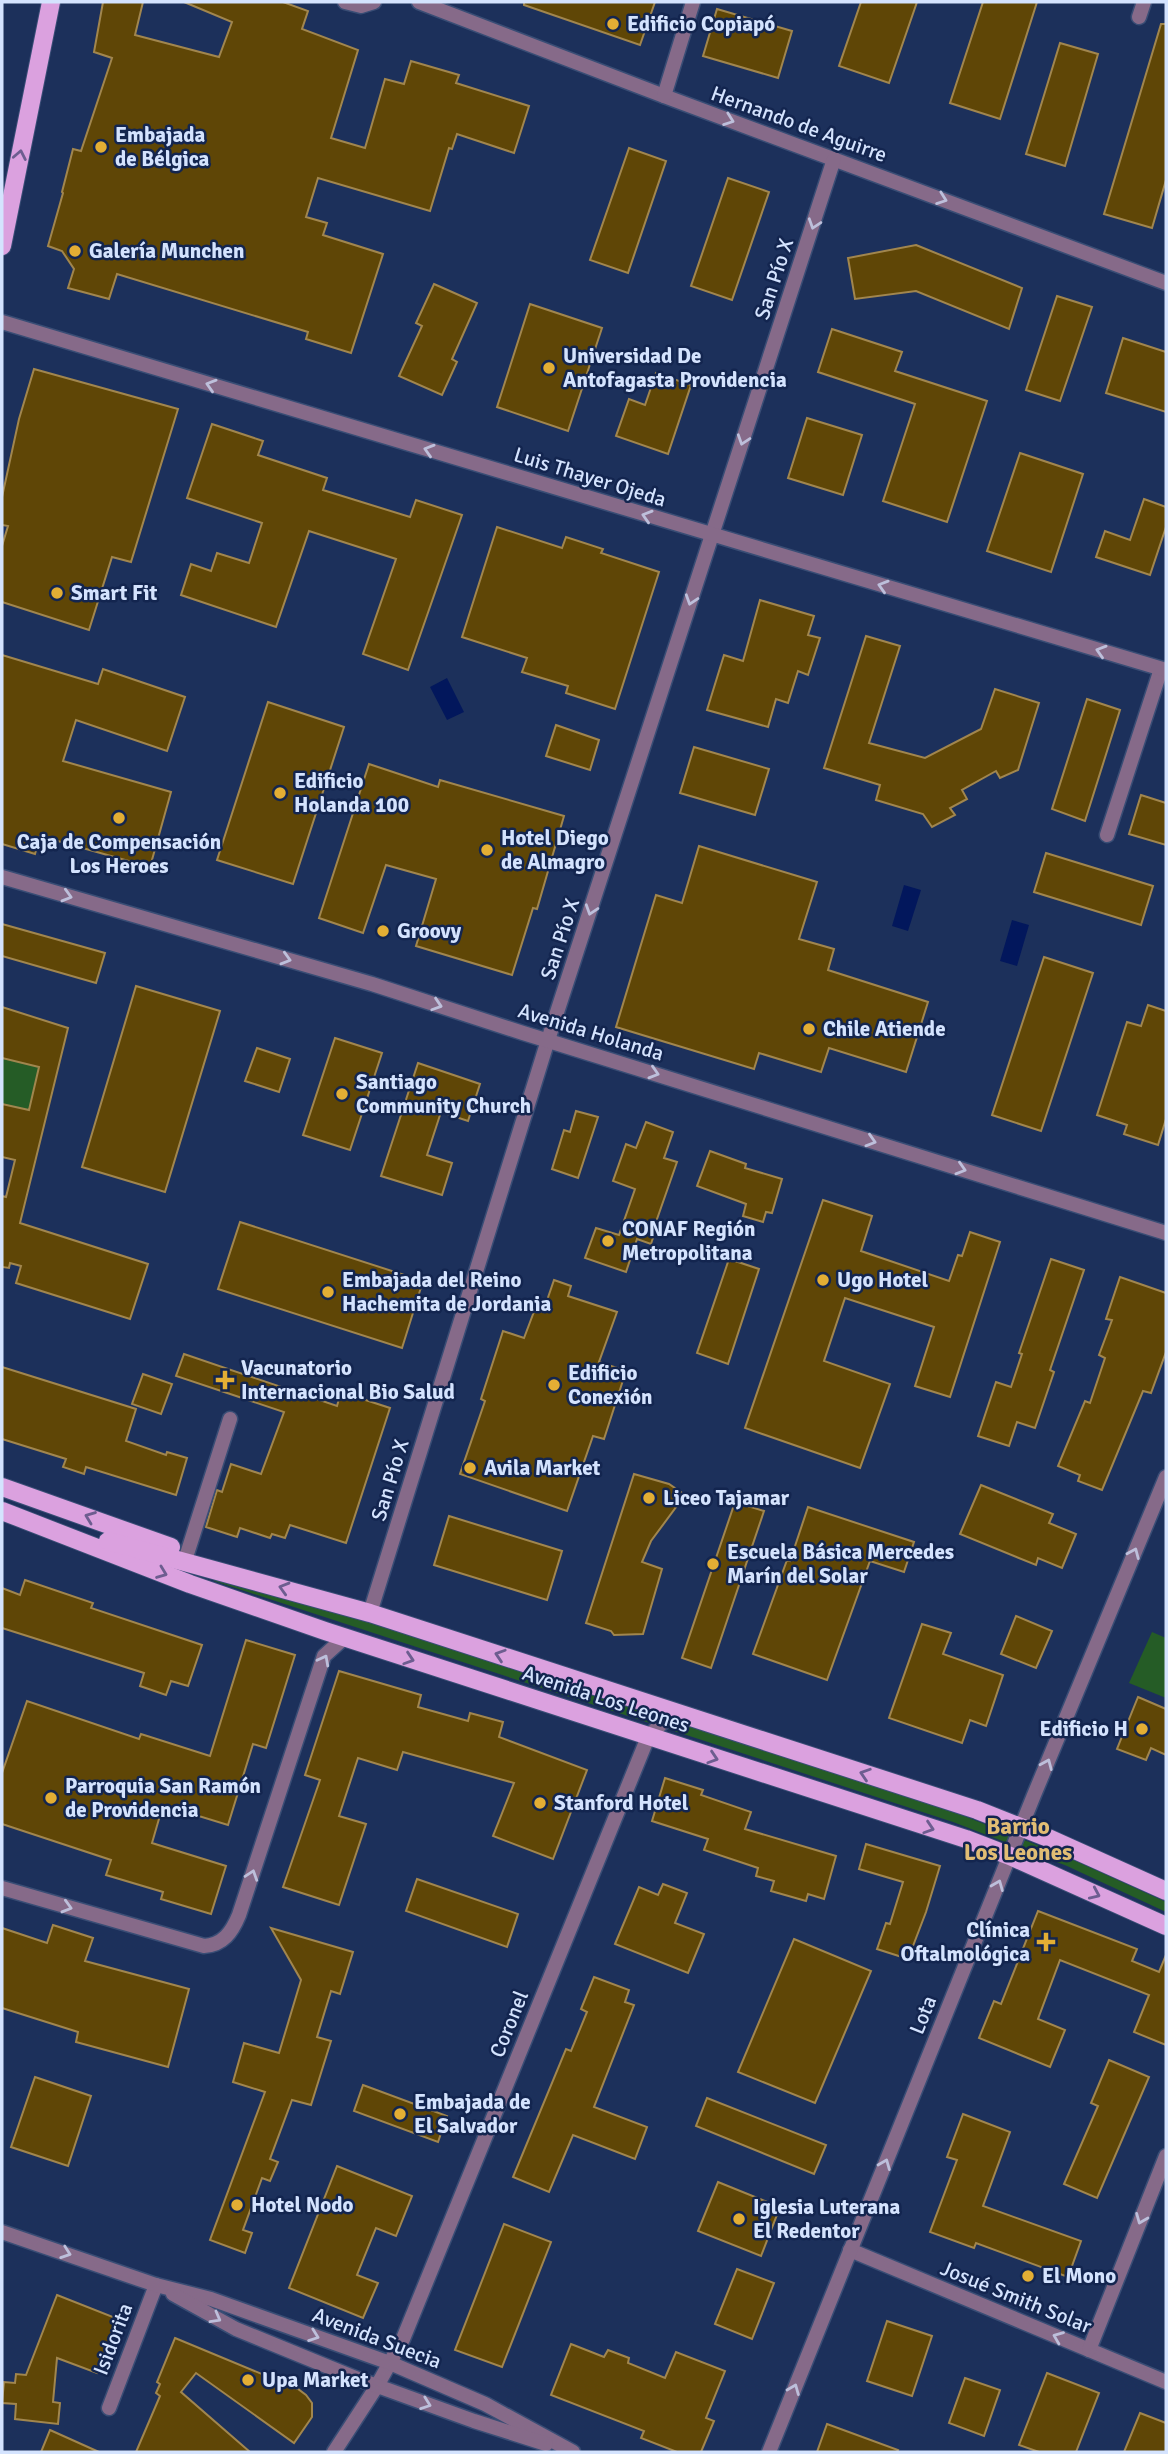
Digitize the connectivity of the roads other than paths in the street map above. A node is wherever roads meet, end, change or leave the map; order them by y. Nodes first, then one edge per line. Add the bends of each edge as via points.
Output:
1 (51, 2) edge
2 (345, 2) edge
3 (374, 2) edge
4 (419, 2) edge
5 (694, 2) edge
6 (1144, 2) edge
7 (1139, 17) dead end
8 (664, 96) junction
9 (834, 159) junction
10 (2, 246) edge
11 (1166, 283) edge
12 (2, 322) edge
13 (712, 535) junction
14 (1164, 670) edge
15 (1107, 835) dead end
16 (2, 877) edge
17 (548, 1040) junction
18 (1166, 1233) edge
19 (230, 1419) dead end
20 (1166, 1477) edge
21 (2, 1487) edge
22 (2, 1511) edge
23 (30, 1521) junction
24 (187, 1554) junction
25 (245, 1577) junction
26 (370, 1613) junction
27 (345, 1637) junction
28 (681, 1713) junction
29 (648, 1737) junction
30 (1022, 1827) junction
31 (1010, 1856) junction
32 (2, 1888) edge
33 (1166, 1891) edge
34 (1166, 1926) edge
35 (1166, 2156) edge
36 (2, 2232) edge
37 (850, 2250) junction
38 (156, 2285) junction
39 (1089, 2350) junction
40 (390, 2363) junction
41 (1166, 2382) edge
42 (377, 2386) junction
43 (109, 2408) dead end
44 (334, 2452) edge
45 (572, 2452) edge
46 (769, 2452) edge

10 -> 1 main road
2 - 3 street via 361,6
4 - 8 street, Hernando de Aguirre
5 - 8 street
6 - 7 street
8 -> 9 street, Hernando de Aguirre
9 -> 11 street, Hernando de Aguirre
9 -> 13 street, San Pío X
13 -> 12 street, Luis Thayer Ojeda
14 -> 13 street, Luis Thayer Ojeda
13 -> 17 street, San Pío X
14 - 15 street
16 -> 17 street, Avenida Holanda
17 -> 18 street, Avenida Holanda
17 - 26 street, San Pío X
19 - 24 street
30 -> 20 street, Lota
24 -> 21 main road
22 - 23 main road, Avenida Los Leones
23 - 25 main road, Avenida Los Leones
23 -> 27 main road, Avenida Los Leones via 190,1584
24 - 25 main road
26 -> 25 main road, Avenida Los Leones
28 -> 26 main road, Avenida Los Leones
27 -> 29 main road, Avenida Los Leones
32 -> 27 street via 204,1946 226,1937 239,1915 320,1665 328,1650
28 - 29 street
30 -> 28 main road, Avenida Los Leones
29 -> 31 main road, Avenida Los Leones
29 - 40 street, Coronel
30 - 31 street, Lota
30 - 33 main road, Avenida Los Leones
31 -> 34 main road, Avenida Los Leones
37 -> 31 street, Lota
35 -> 39 street
36 -> 38 street, Avenida Suecia
39 -> 37 street, Josué Smith Solar
46 -> 37 street, Lota
38 -> 40 street, Avenida Suecia via 211,2299
38 -> 42 street, Avenida Suecia via 236,2329
38 - 43 street, Isidorita
39 - 41 street, Josué Smith Solar
40 - 42 street, Coronel
40 - 45 street, Avenida Suecia via 485,2404
42 - 44 street, Coronel
42 -> 45 street, Avenida Suecia

